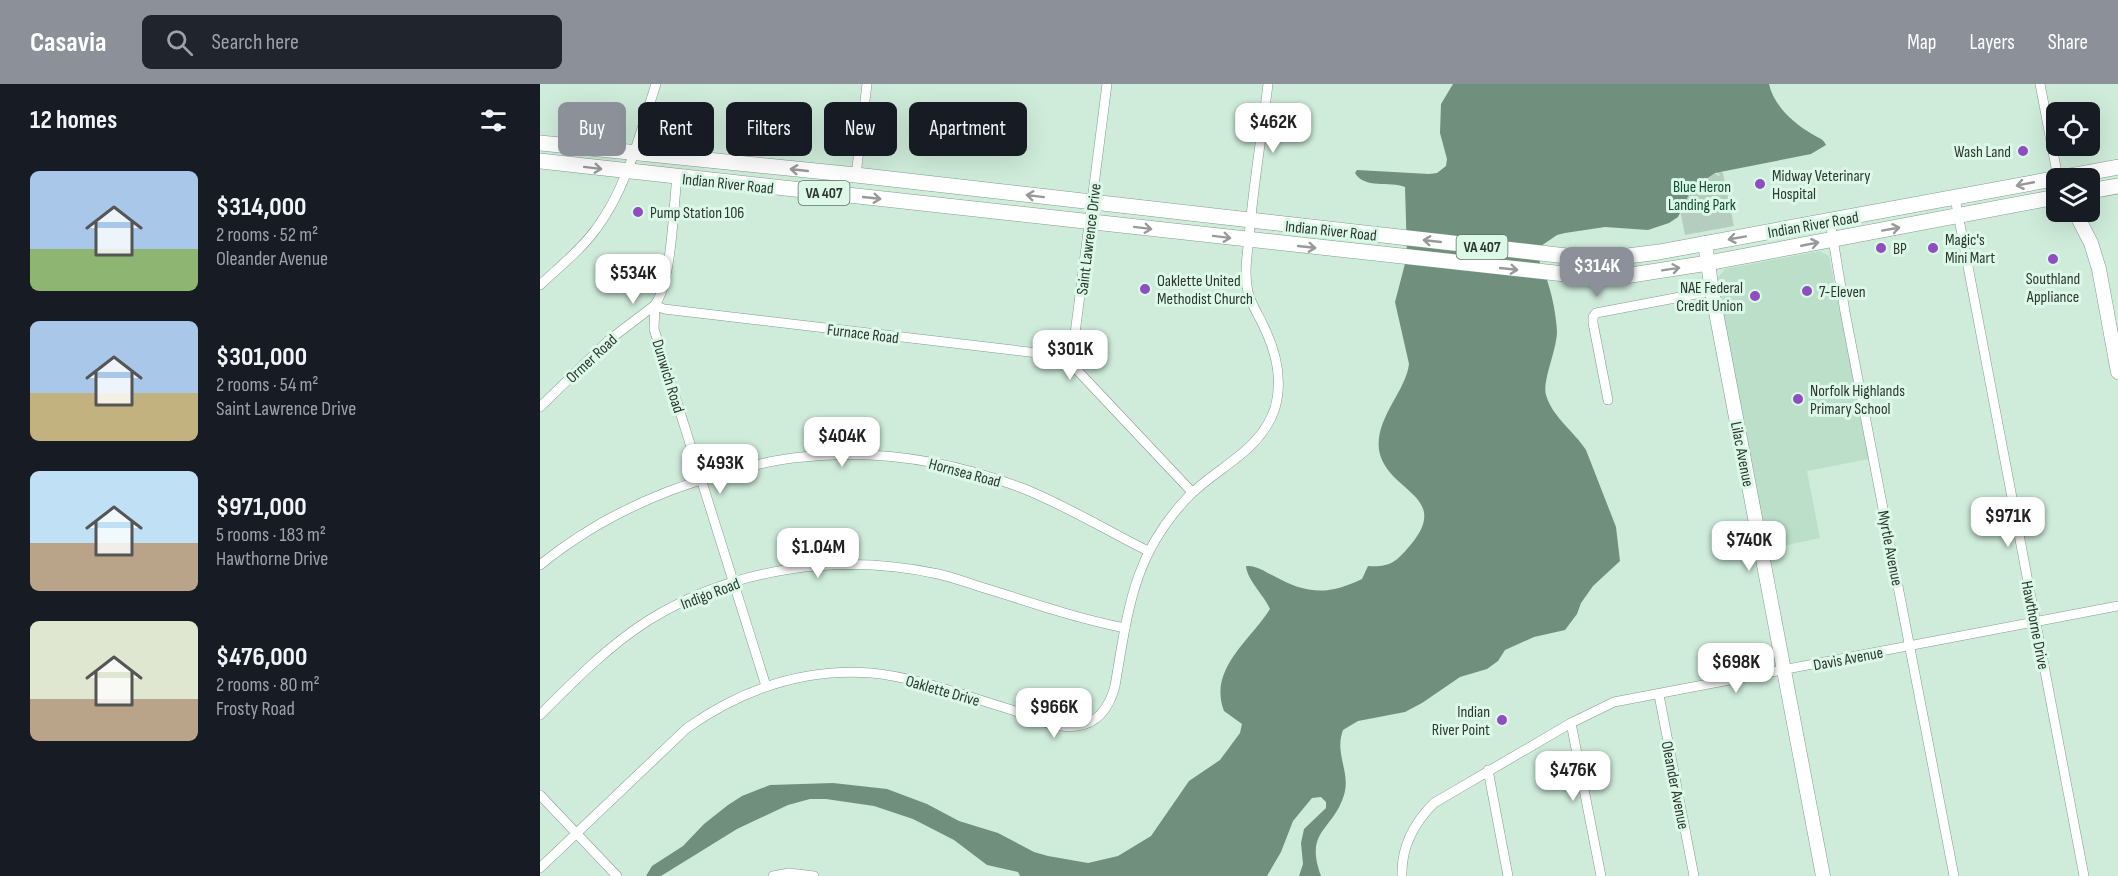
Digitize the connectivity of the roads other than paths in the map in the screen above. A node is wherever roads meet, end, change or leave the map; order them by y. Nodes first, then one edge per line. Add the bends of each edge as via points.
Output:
1 (656, 84) edge
2 (867, 84) edge
3 (1107, 84) edge
4 (1268, 84) edge
5 (2040, 84) edge
6 (540, 143) edge
7 (633, 154) junction
8 (540, 162) edge
9 (2118, 167) edge
10 (2056, 168) edge
11 (2100, 170) edge
12 (626, 172) junction
13 (856, 175) junction
14 (677, 177) junction
15 (2046, 180) edge
16 (2118, 186) edge
17 (2100, 189) edge
18 (1954, 198) junction
19 (2046, 199) edge
20 (1093, 203) junction
21 (1958, 215) junction
22 (1830, 220) junction
23 (1250, 221) junction
24 (1090, 222) junction
25 (2080, 222) edge
26 (1249, 240) junction
27 (1833, 240) junction
28 (1705, 243) junction
29 (1708, 263) junction
30 (540, 285) edge
31 (1712, 291) junction
32 (655, 305) junction
33 (1072, 357) junction
34 (2118, 372) edge
35 (1608, 400) dead end
36 (540, 407) edge
37 (701, 480) junction
38 (1192, 492) junction
39 (1148, 551) junction
40 (540, 565) edge
41 (734, 582) junction
42 (2118, 606) edge
43 (2035, 622) junction
44 (1125, 628) junction
45 (1910, 646) junction
46 (1784, 671) junction
47 (766, 686) junction
48 (1659, 695) junction
49 (540, 715) edge
50 (1571, 723) junction
51 (1488, 770) junction
52 (540, 795) edge
53 (578, 833) junction
54 (540, 868) edge
55 (617, 876) edge
56 (773, 876) edge
57 (814, 876) edge
58 (1402, 876) edge
59 (1508, 876) edge
60 (1601, 876) edge
61 (1694, 876) edge
62 (1823, 876) edge
63 (1954, 876) edge
64 (2084, 876) edge

1 - 7 street
2 - 13 street
3 - 20 street, Saint Lawrence Drive
4 - 23 street, Oaklette Drive
5 - 10 street
6 - 7 main road, Indian River Road / VA 407
7 - 12 street
13 -> 7 main road, Indian River Road / VA 407
8 -> 12 main road, Indian River Road / VA 407
9 - 11 main road, Indian River Road / VA 407
12 - 14 main road, Indian River Road / VA 407
12 - 30 street via 610,209 595,231
20 -> 13 main road, Indian River Road / VA 407
14 -> 24 main road, Indian River Road / VA 407
14 - 32 street via 665,285
15 -> 18 main road, Indian River Road / VA 407
16 - 17 main road
18 - 21 street, Hawthorne Drive
18 - 22 main road, Indian River Road / VA 407
19 - 21 main road, Indian River Road / VA 407
20 - 23 main road, Indian River Road / VA 407
20 - 24 street, Saint Lawrence Drive
27 -> 21 main road, Indian River Road / VA 407
21 - 43 street, Hawthorne Drive
22 - 27 street, Myrtle Avenue
22 -> 28 main road, Indian River Road / VA 407
23 - 26 street, Oaklette Drive
28 -> 23 main road, Indian River Road / VA 407 via 1636,256 1594,258
24 -> 26 main road, Indian River Road / VA 407
24 - 33 street, Saint Lawrence Drive
25 - 34 street via 2099,269
26 -> 29 main road, Indian River Road / VA 407 via 1592,277
26 - 38 street, Oaklette Drive via 1248,293 1274,349 1277,398 1270,419 1254,443
29 -> 27 main road, Indian River Road / VA 407
27 - 45 street, Myrtle Avenue
28 - 29 street, Lilac Avenue
29 - 31 street, Lilac Avenue
31 - 35 street via 1596,313 1593,323
31 - 46 street, Lilac Avenue
32 - 33 street, Furnace Road
32 - 36 street, Ormer Road via 609,340
32 - 37 street, Dunwich Road via 654,329
33 - 38 street via 1077,370
37 - 39 street, Hornsea Road via 811,456 911,458 962,468 1022,488
37 - 40 street, Hornsea Road via 612,516
37 - 41 street, Dunwich Road
38 - 39 street, Oaklette Drive
39 - 44 street, Oaklette Drive via 1134,585
41 - 44 street, Indigo Road via 813,565 894,566 949,577
41 - 47 street, Dunwich Road
41 - 49 street, Indigo Road via 689,598 648,621 606,652
42 - 43 street, Davis Avenue
43 - 45 street, Davis Avenue
43 - 64 street, Hawthorne Drive
44 - 47 street, Oaklette Drive via 1112,697 1097,718 1080,726 1055,726 932,686 872,673 794,678
45 - 46 street, Davis Avenue
45 - 63 street, Myrtle Avenue
46 - 48 street, Davis Avenue
46 - 62 street, Lilac Avenue
47 - 53 street, Oaklette Drive via 723,705 687,728
48 - 50 street, Davis Avenue via 1614,702
48 - 61 street, Oleander Avenue
50 - 51 street, Davis Avenue
50 - 60 street
51 - 58 street, Davis Avenue via 1426,810 1405,847
51 - 59 street
52 - 53 street
53 - 54 street, Oaklette Drive
53 - 55 street
56 - 57 street

